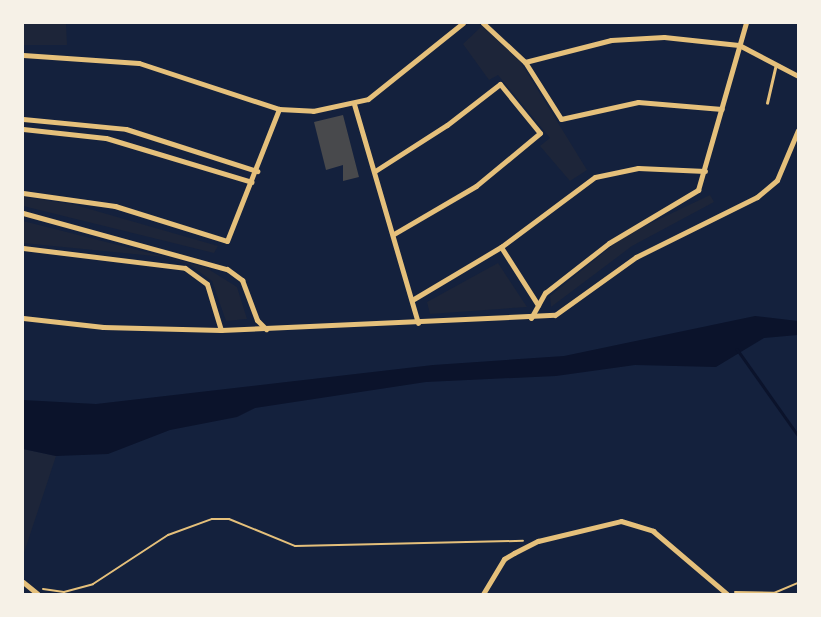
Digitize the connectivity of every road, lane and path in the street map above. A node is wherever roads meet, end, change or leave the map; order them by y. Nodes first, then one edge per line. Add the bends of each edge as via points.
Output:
1 (463, 23) edge
2 (483, 23) edge
3 (746, 23) edge
4 (739, 45) junction
5 (23, 55) edge
6 (525, 62) junction
7 (777, 63) junction
8 (798, 76) edge
9 (767, 103) dead end
10 (354, 104) junction
11 (279, 109) junction
12 (722, 109) junction
13 (23, 118) edge
14 (23, 129) edge
15 (798, 131) edge
16 (257, 171) junction
17 (375, 171) junction
18 (705, 171) junction
19 (252, 182) junction
20 (23, 193) edge
21 (23, 213) edge
22 (394, 234) junction
23 (501, 247) junction
24 (23, 248) edge
25 (412, 300) junction
26 (538, 305) junction
27 (23, 318) edge
28 (531, 318) junction
29 (418, 323) junction
30 (266, 329) junction
31 (221, 330) junction
32 (538, 541) junction
33 (23, 582) edge
34 (798, 583) edge
35 (726, 593) edge
36 (38, 594) edge
37 (482, 594) edge

1 - 10 street
2 - 6 street
3 - 4 street
4 - 6 street via 628,37
4 - 7 street
4 - 12 street
5 - 11 street via 139,63
6 - 12 street via 561,119 638,102
7 - 8 street
7 - 9 lane
10 - 11 street via 313,111
10 - 17 street
11 - 16 street
12 - 18 street
13 - 16 street via 126,129
14 - 19 street via 106,138
15 - 28 street via 776,180 748,203 636,257 555,315
16 - 19 street
17 - 22 street
17 - 22 street via 500,84 540,133 477,186
18 - 23 street via 650,167 603,174 581,185
18 - 26 street via 698,190 609,243 544,293
19 - 20 street via 227,241 115,206
21 - 30 street via 227,269 242,280 257,320
22 - 25 street
23 - 25 street
23 - 26 street
24 - 31 street via 185,268 207,284
25 - 29 street
26 - 28 street
27 - 31 street via 103,327
28 - 29 street
29 - 30 street
30 - 31 street
32 - 33 path via 295,546 229,519 212,519 169,535 76,590 51,591
32 - 35 street via 607,523 638,524 653,531
32 - 37 street via 504,559 494,583
33 - 36 street
34 - 35 path via 774,593

